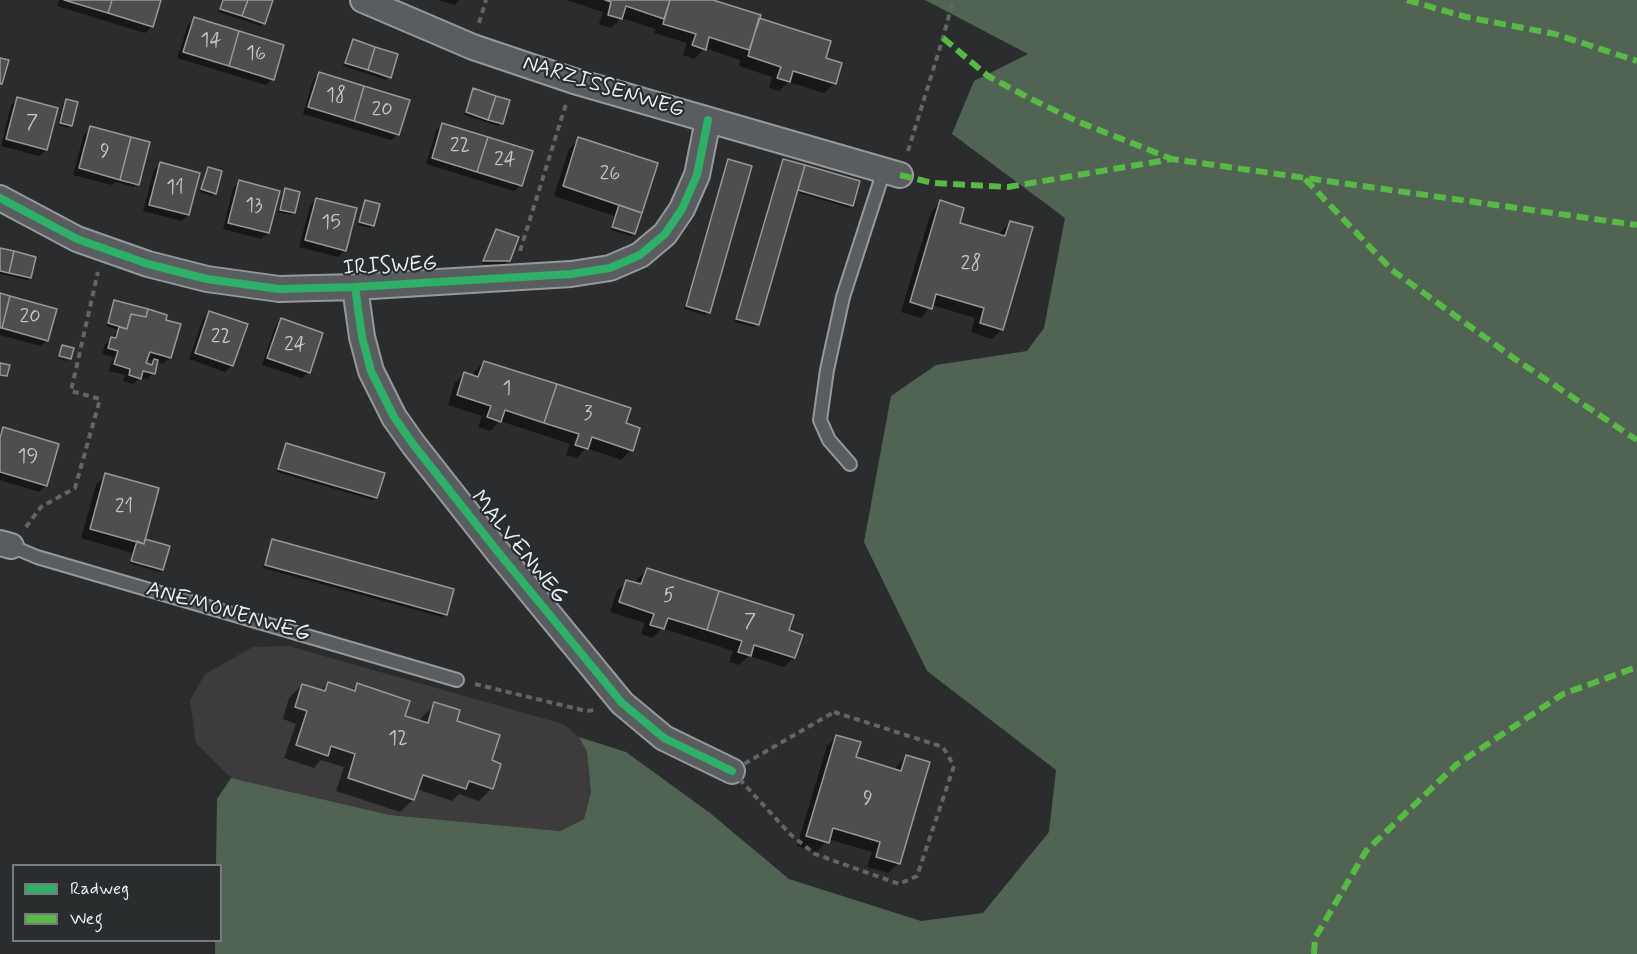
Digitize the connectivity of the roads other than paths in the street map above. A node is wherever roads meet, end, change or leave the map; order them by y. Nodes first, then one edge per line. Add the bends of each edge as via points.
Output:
1 (363, 0) edge
2 (708, 120) junction
3 (892, 172) joint
4 (0, 198) edge
5 (355, 287) junction
6 (850, 464) dead end
7 (6, 545) edge
8 (457, 680) road end
9 (732, 771) road end

1 - 2 street, NARZISSENWEG via 473,47
2 - 3 street, NARZISSENWEG
2 - 5 street, IRISWEG via 697,175 682,209 665,234 640,255 610,268 571,274
3 - 6 lane via 843,297 827,370 820,420 829,440
4 - 5 street, IRISWEG via 77,239 148,264 207,279 279,289
5 - 9 street, MALVENWEG via 370,371 394,417 498,552 622,703 664,738
7 - 8 lane, ANEMONENWEG

